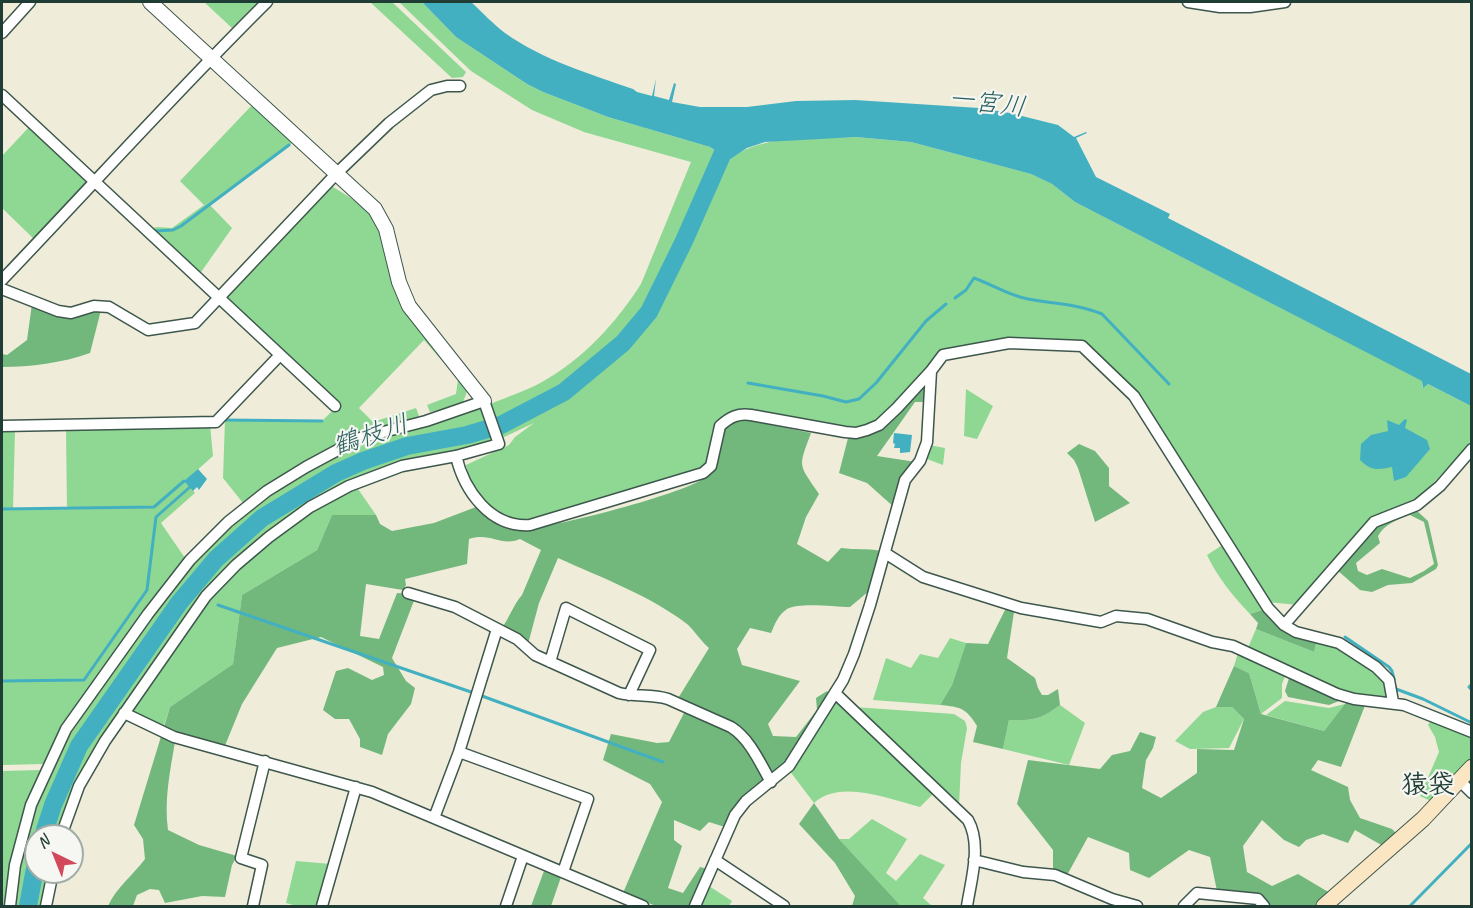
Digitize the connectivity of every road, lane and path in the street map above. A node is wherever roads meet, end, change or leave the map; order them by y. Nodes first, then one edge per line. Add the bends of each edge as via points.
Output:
1 (30, 2) edge
2 (150, 2) edge
3 (267, 2) edge
4 (1188, 2) edge
5 (1285, 2) edge
6 (1208, 3) edge
7 (2, 33) edge
8 (210, 58) junction
9 (460, 86) dead end
10 (2, 94) edge
11 (338, 173) junction
12 (95, 182) junction
13 (2, 280) edge
14 (2, 289) edge
15 (220, 299) junction
16 (280, 355) junction
17 (931, 371) junction
18 (485, 403) junction
19 (336, 406) dead end
20 (2, 426) edge
21 (1472, 449) edge
22 (456, 456) junction
23 (885, 553) junction
24 (408, 593) dead end
25 (1284, 625) junction
26 (497, 629) junction
27 (550, 662) junction
28 (835, 693) junction
29 (629, 695) junction
30 (1393, 702) junction
31 (124, 713) junction
32 (1472, 732) edge
33 (459, 752) junction
34 (265, 761) junction
35 (1472, 767) edge
36 (1459, 780) junction
37 (771, 782) junction
38 (356, 787) junction
39 (1472, 793) edge
40 (434, 818) junction
41 (65, 824) edge
42 (523, 856) junction
43 (715, 860) junction
44 (974, 860) junction
45 (563, 872) junction
46 (51, 884) edge
47 (10, 906) edge
48 (46, 906) edge
49 (253, 906) edge
50 (322, 906) edge
51 (506, 906) edge
52 (643, 906) edge
53 (695, 906) edge
54 (784, 906) edge
55 (967, 906) edge
56 (1137, 906) edge
57 (1184, 906) edge
58 (1264, 906) edge
59 (1324, 906) edge

1 - 7 street
2 - 8 street
3 - 8 street
4 - 6 street
5 - 6 street via 1250,7
8 - 11 street
8 - 12 street
9 - 11 street via 431,90 389,123
10 - 12 street
11 - 15 street
11 - 18 street via 375,209 386,229 409,306
12 - 13 street
12 - 15 street
14 - 15 street via 58,311 71,313 94,306 109,307 148,330 195,323
15 - 16 street
16 - 19 street
16 - 20 street via 216,422
17 - 22 street via 879,425 867,430 845,432 751,415 733,416 720,426 711,466 703,473 530,525 505,521 483,507 466,486
17 - 23 street via 927,442 920,461 904,480
17 - 25 street via 943,355 1009,343 1082,346 1134,396 1268,608
18 - 22 street via 499,444
18 - 47 street via 360,438 267,491 190,560 66,729 31,806 15,865
21 - 25 street via 1417,506 1374,522
22 - 31 street via 402,466 349,486 310,507 268,537 206,596
23 - 28 street via 854,654
23 - 30 street via 923,577 1021,608 1101,622 1116,616 1147,619 1239,649 1337,694
24 - 26 street via 455,608
25 - 30 street via 1339,643 1376,667 1389,681
26 - 27 street
26 - 33 street
27 - 29 street
27 - 29 street via 566,608 650,651
28 - 37 street via 789,766
28 - 44 street via 968,820 974,831
29 - 37 street via 668,699 740,733
30 - 32 street
31 - 34 street via 174,737
31 - 41 street via 79,786
33 - 40 street
33 - 45 street via 588,799
34 - 38 street
34 - 49 street via 241,858 262,865
35 - 36 main road
36 - 39 street
36 - 59 main road via 1423,819
37 - 43 street via 735,815
38 - 40 street
38 - 50 street
40 - 42 street
42 - 45 street
42 - 51 street
43 - 53 street
43 - 54 street
44 - 55 street
44 - 56 street via 1055,876
45 - 52 street
46 - 48 street
57 - 58 street via 1197,893 1258,899

